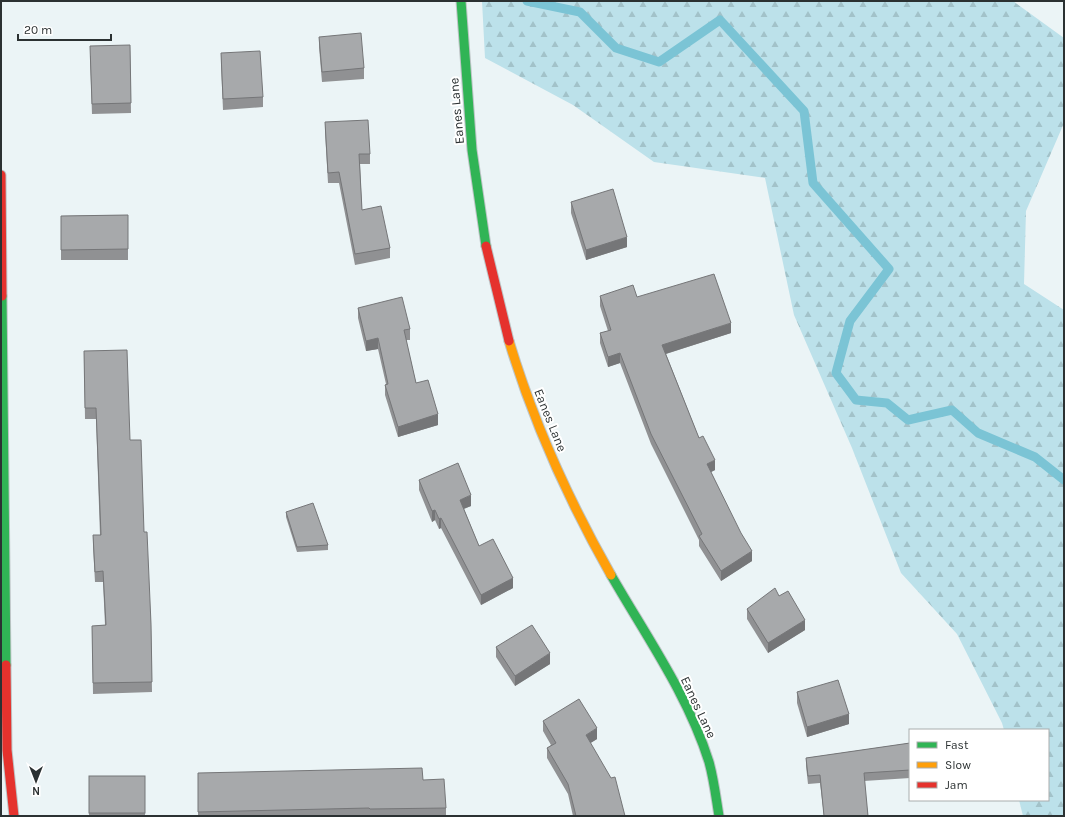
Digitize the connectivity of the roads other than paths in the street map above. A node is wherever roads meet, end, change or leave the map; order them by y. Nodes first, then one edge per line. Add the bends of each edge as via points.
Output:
1 (461, 1) edge
2 (1, 175) edge
3 (14, 816) edge
4 (719, 816) edge

1 - 4 street, Eanes Lane via 468,112 484,239 507,336 522,384 557,471 588,536 682,696 707,755
2 - 3 street via 7,750

